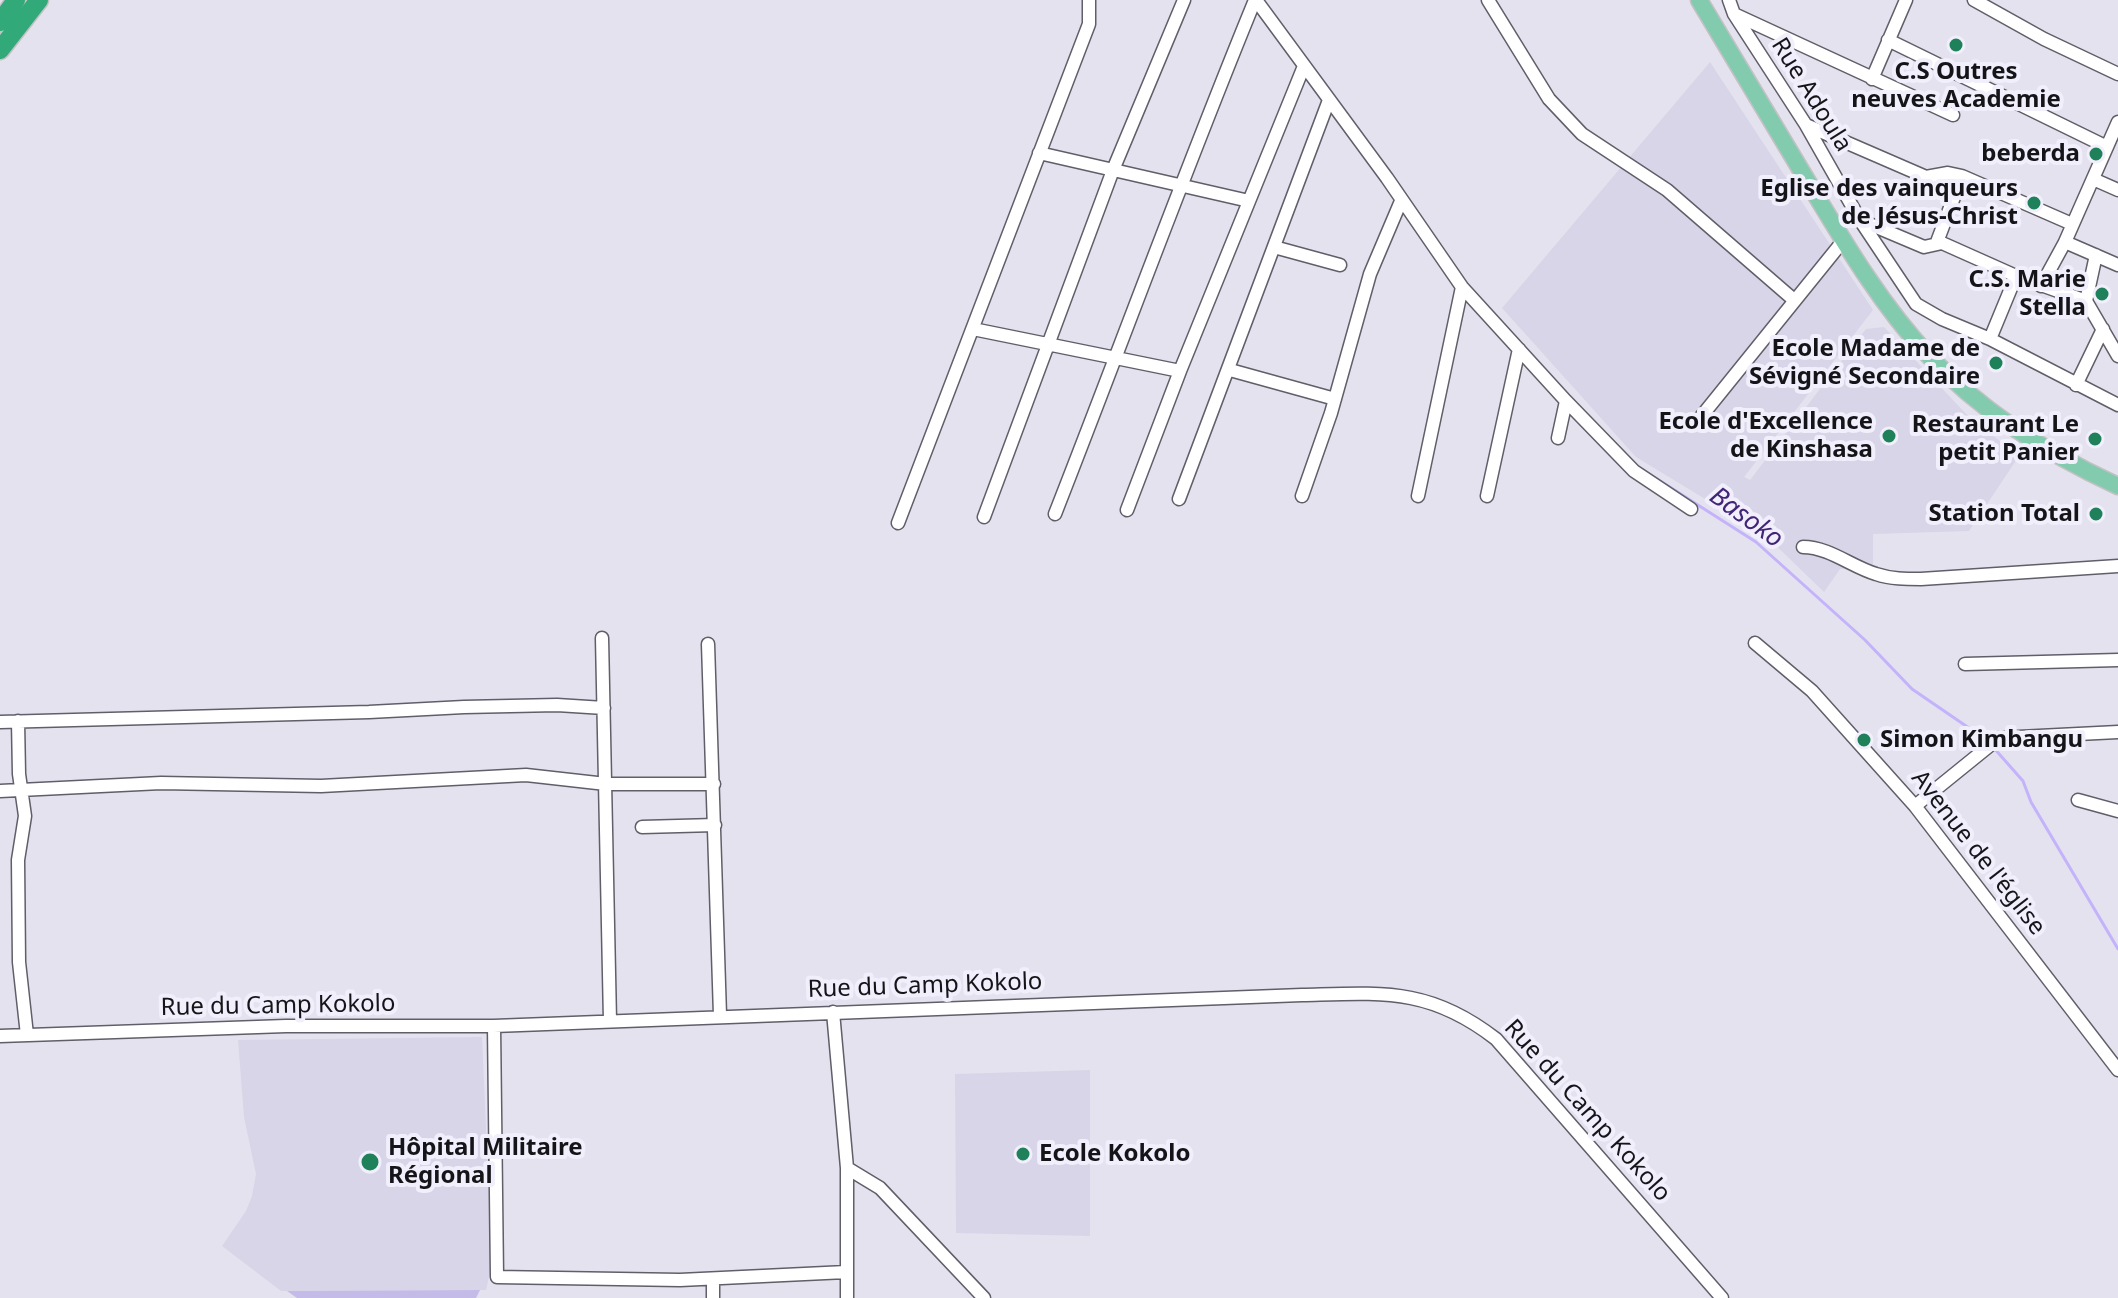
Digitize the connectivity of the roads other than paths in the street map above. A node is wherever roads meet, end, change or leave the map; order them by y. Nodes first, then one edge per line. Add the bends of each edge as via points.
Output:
1 (16, 0) edge
2 (39, 0) edge
3 (1089, 0) edge
4 (1184, 0) edge
5 (1255, 0) edge
6 (1488, 0) edge
7 (1699, 0) edge
8 (1729, 0) edge
9 (1889, 0) edge
10 (1974, 0) edge
11 (1904, 3) edge
12 (1734, 14) junction
13 (0, 22) edge
14 (1888, 40) junction
15 (0, 50) edge
16 (1304, 66) junction
17 (2118, 74) edge
18 (1872, 79) junction
19 (1329, 100) junction
20 (1953, 115) dead end
21 (2118, 122) edge
22 (1806, 125) junction
23 (2107, 147) junction
24 (1039, 153) junction
25 (1113, 170) junction
26 (1962, 176) junction
27 (2093, 179) junction
28 (1179, 185) junction
29 (2118, 190) edge
30 (1249, 201) junction
31 (1401, 201) junction
32 (1860, 220) junction
33 (2072, 224) junction
34 (1843, 241) junction
35 (1937, 242) junction
36 (2065, 242) junction
37 (1274, 247) junction
38 (2096, 255) junction
39 (1340, 265) dead end
40 (2118, 265) edge
41 (2016, 276) junction
42 (2041, 286) junction
43 (1462, 287) junction
44 (1794, 300) junction
45 (2086, 301) junction
46 (973, 329) junction
47 (2103, 329) junction
48 (1990, 339) junction
49 (1048, 344) junction
50 (1519, 349) junction
51 (2118, 356) edge
52 (1116, 358) junction
53 (1230, 370) junction
54 (1180, 371) junction
55 (2076, 385) junction
56 (1335, 399) junction
57 (1566, 401) junction
58 (2118, 405) edge
59 (1696, 423) dead end
60 (1558, 438) dead end
61 (2118, 486) edge
62 (1302, 496) dead end
63 (1418, 496) dead end
64 (1487, 496) dead end
65 (1179, 499) dead end
66 (1691, 509) dead end
67 (1127, 510) dead end
68 (1055, 514) dead end
69 (984, 517) dead end
70 (898, 523) dead end
71 (1803, 547) dead end
72 (2118, 566) edge
73 (602, 638) dead end
74 (1755, 643) dead end
75 (708, 644) dead end
76 (2118, 660) edge
77 (1965, 664) dead end
78 (604, 708) junction
79 (18, 721) junction
80 (0, 722) edge
81 (2118, 732) edge
82 (606, 784) junction
83 (714, 784) junction
84 (22, 790) junction
85 (0, 791) edge
86 (2078, 800) dead end
87 (1915, 806) junction
88 (2118, 811) edge
89 (715, 825) junction
90 (642, 827) dead end
91 (833, 1012) junction
92 (720, 1015) junction
93 (610, 1021) junction
94 (494, 1026) junction
95 (27, 1035) junction
96 (0, 1036) edge
97 (2118, 1070) edge
98 (847, 1168) junction
99 (846, 1272) junction
100 (713, 1279) junction
101 (713, 1298) edge
102 (847, 1298) edge
103 (984, 1298) edge
104 (1722, 1298) edge

1 - 13 highway
2 - 15 highway
3 - 24 street via 1089,24
4 - 25 street
5 - 16 street
5 - 28 street
6 - 44 street via 1549,99 1582,134 1667,190
7 - 34 main road
8 - 12 street, Rue Adoula
9 - 11 street
10 - 17 street
11 - 14 street
12 - 18 street
12 - 22 street, Rue Adoula
14 - 18 street
14 - 23 street
16 - 19 street
16 - 30 street
18 - 20 street
19 - 31 street
19 - 37 street
21 - 23 street
22 - 26 street via 1926,177
22 - 32 street, Rue Adoula
23 - 27 street
24 - 25 street
24 - 46 street
25 - 28 street
25 - 49 street
26 - 33 street
26 - 35 street
27 - 29 street
27 - 33 street
28 - 30 street
28 - 52 street
30 - 54 street
31 - 43 street
31 - 56 street via 1370,274
32 - 35 street via 1924,247
32 - 48 street, Rue Adoula via 1916,304
33 - 36 street
34 - 44 street
34 - 61 main road via 1918,343 1964,389 2035,442
35 - 41 street
36 - 38 street
36 - 42 street
37 - 39 street
37 - 53 street
38 - 40 street
38 - 45 street
41 - 42 street
41 - 48 street
42 - 45 street
43 - 50 street
43 - 63 street
44 - 59 street
45 - 47 street
46 - 49 street
46 - 70 street
47 - 51 street
47 - 55 street
48 - 55 street, Rue Adoula
49 - 52 street
49 - 69 street
50 - 57 street
50 - 64 street
52 - 54 street
52 - 68 street
53 - 56 street
53 - 65 street
54 - 67 street
55 - 58 street, Rue Adoula
56 - 62 street
57 - 60 street
57 - 66 street via 1634,471
71 - 72 street via 1892,578
73 - 78 street
74 - 87 street, Avenue de l'église via 1812,691
75 - 83 street
76 - 77 street
78 - 79 street via 464,707
78 - 82 street
79 - 80 street
79 - 84 street
81 - 87 street via 1999,738
82 - 83 street
82 - 84 street via 526,775 321,786 161,783
82 - 93 street
83 - 89 street
84 - 85 street
84 - 95 street via 19,962
86 - 88 street
87 - 97 street, Avenue de l'église
89 - 90 street
89 - 92 street
91 - 92 street, Rue du Camp Kokolo
91 - 98 street
91 - 104 street, Rue du Camp Kokolo via 1370,993 1428,1001 1452,1009 1496,1039
92 - 93 street, Rue du Camp Kokolo
93 - 94 street, Rue du Camp Kokolo
94 - 95 street, Rue du Camp Kokolo via 286,1026
94 - 100 street via 497,1277
95 - 96 street, Rue du Camp Kokolo
98 - 99 street
98 - 103 street via 880,1188
99 - 100 street
99 - 102 street
100 - 101 street

